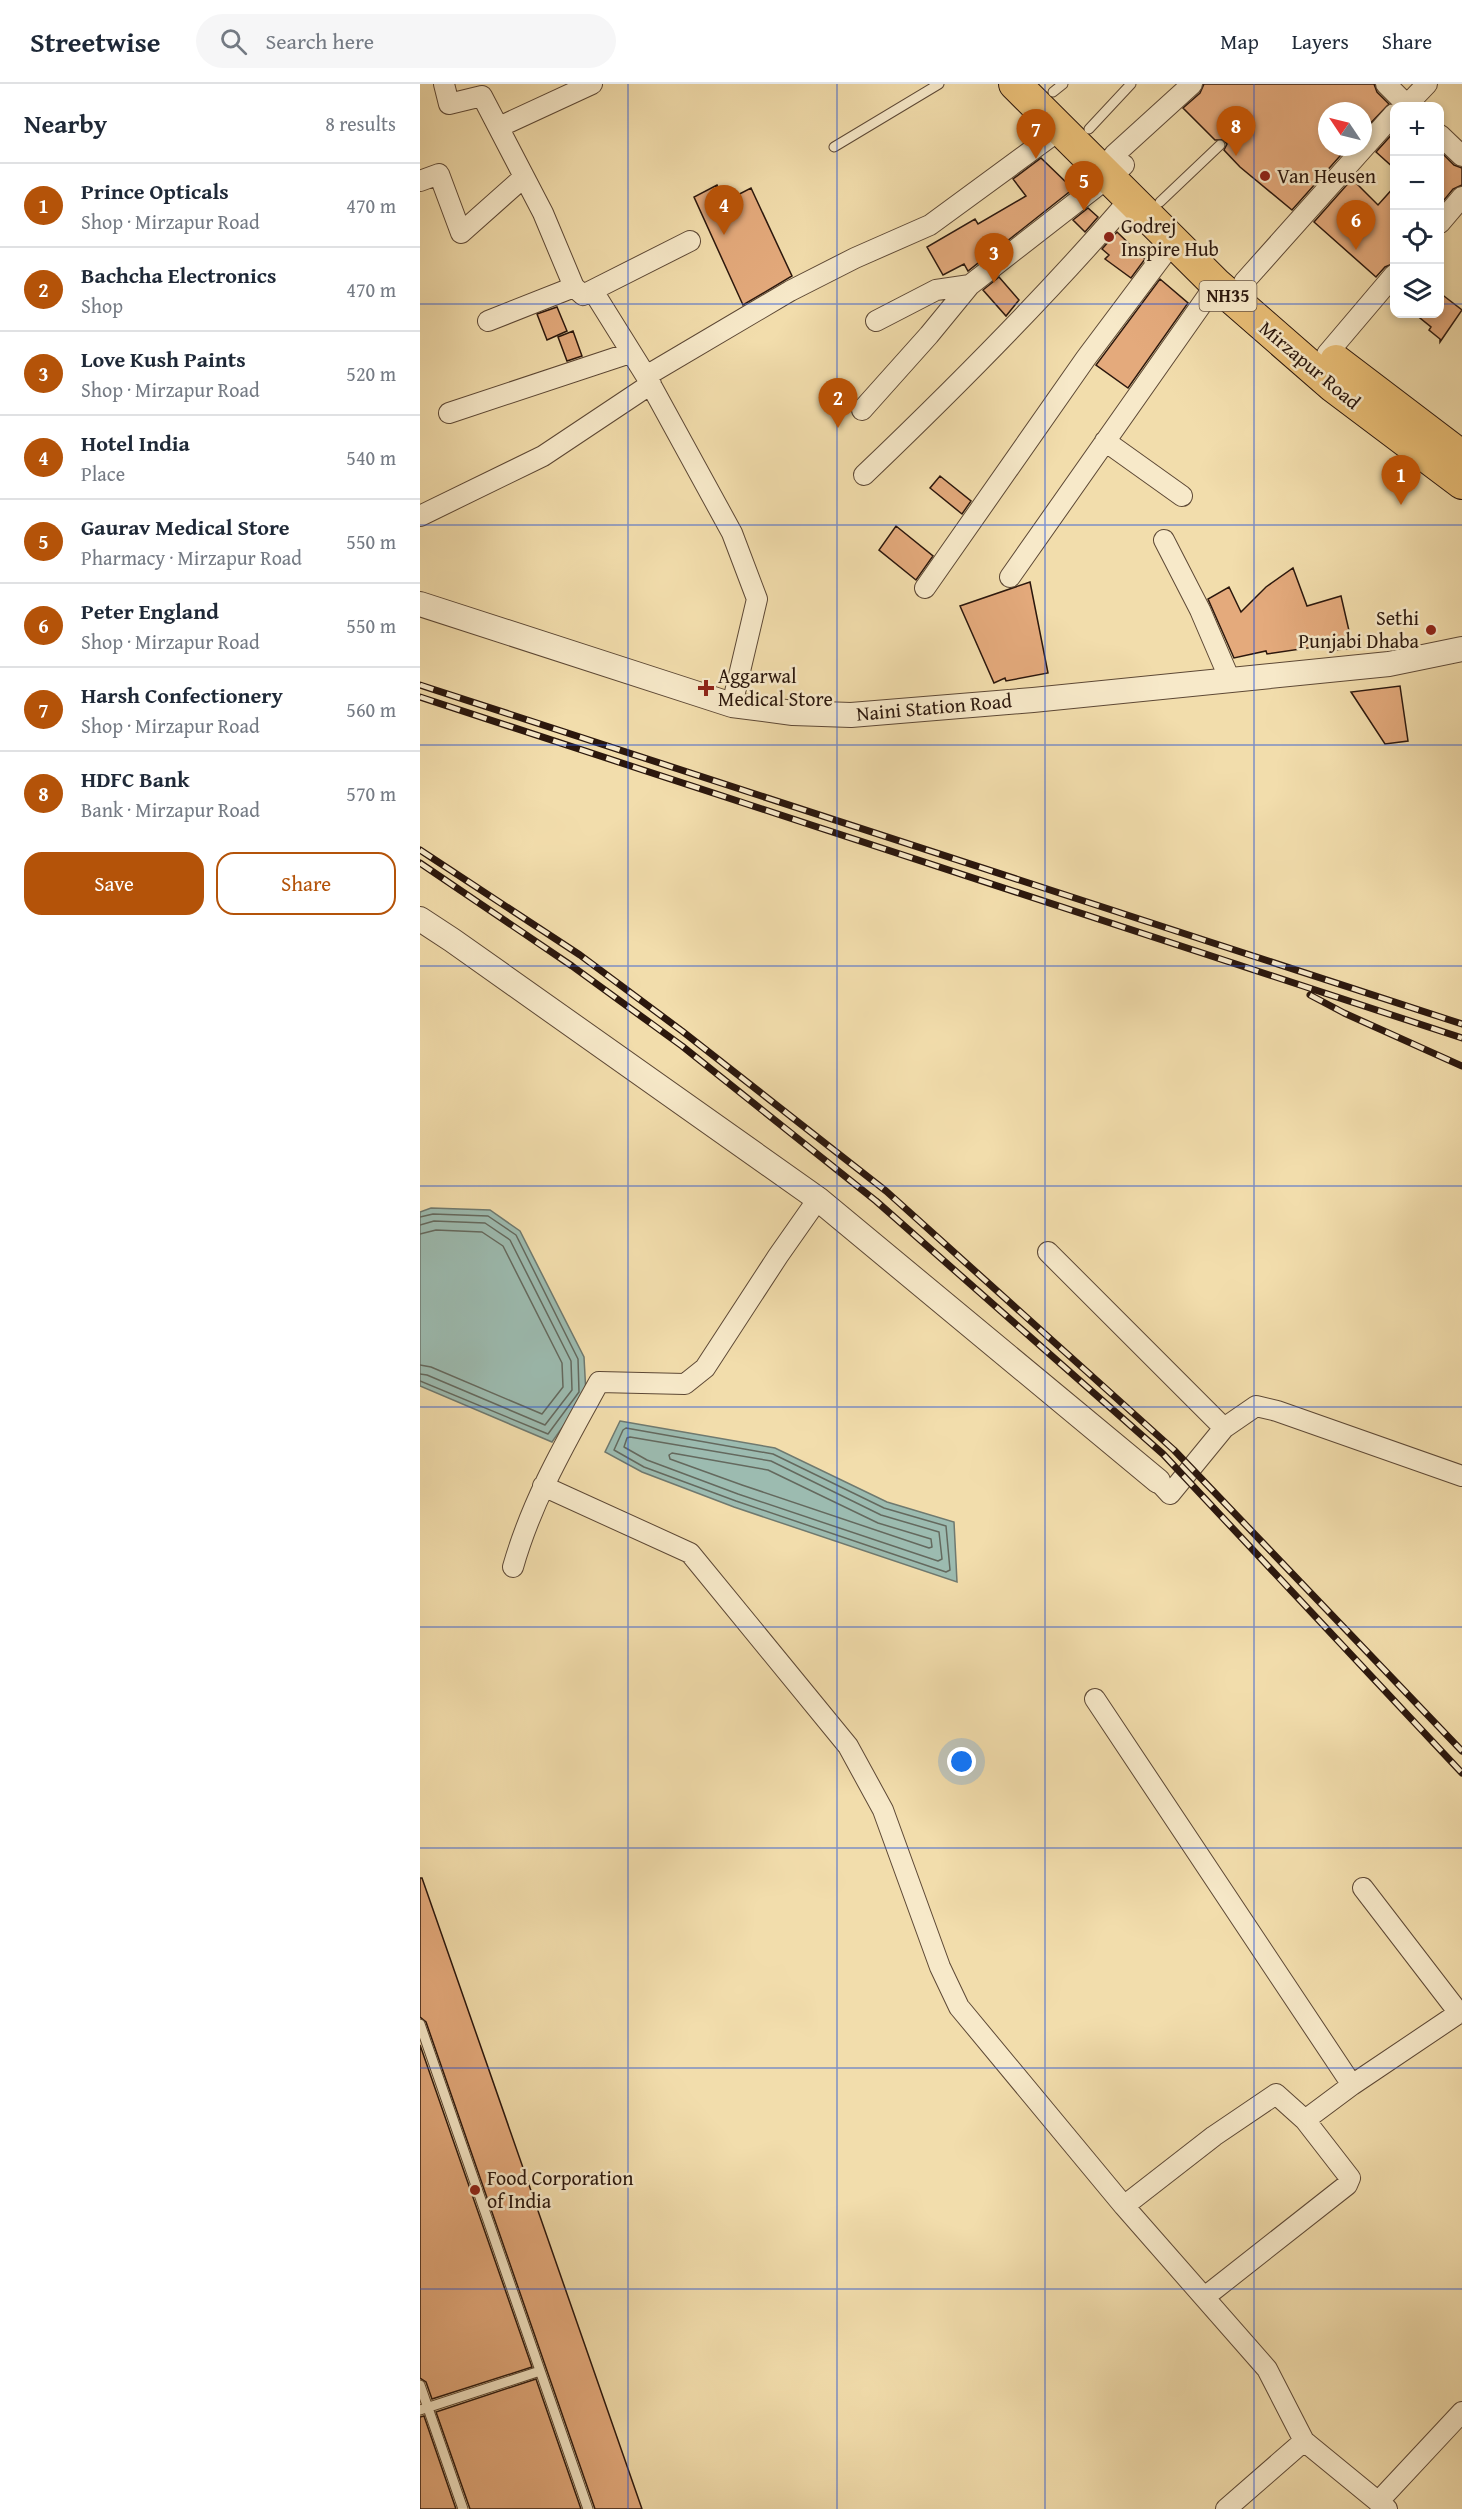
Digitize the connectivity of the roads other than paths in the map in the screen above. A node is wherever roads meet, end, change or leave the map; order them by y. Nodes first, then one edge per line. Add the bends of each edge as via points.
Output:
1 (444, 84) edge
2 (592, 84) edge
3 (939, 84) edge
4 (1015, 84) edge
5 (1131, 84) edge
6 (1192, 84) edge
7 (1386, 84) edge
8 (1427, 84) edge
9 (1053, 87) edge
10 (1399, 102) edge
11 (1409, 102) edge
12 (1390, 121) edge
13 (499, 127) junction
14 (1075, 129) junction
15 (1444, 139) edge
16 (1220, 145) dead end
17 (834, 147) dead end
18 (1462, 156) edge
19 (524, 177) junction
20 (1127, 180) junction
21 (420, 181) edge
22 (1462, 196) edge
23 (1444, 218) edge
24 (690, 241) dead end
25 (1173, 242) junction
26 (1390, 281) edge
27 (1230, 283) junction
28 (970, 285) junction
29 (583, 289) junction
30 (488, 321) dead end
31 (876, 321) dead end
32 (630, 352) junction
33 (1327, 354) junction
34 (648, 380) junction
35 (862, 410) dead end
36 (449, 413) dead end
37 (1105, 441) junction
38 (1462, 456) edge
39 (864, 475) dead end
40 (1462, 483) edge
41 (1182, 496) dead end
42 (420, 516) edge
43 (1164, 540) dead end
44 (1010, 577) dead end
45 (925, 588) dead end
46 (420, 604) edge
47 (1462, 649) edge
48 (1230, 680) junction
49 (732, 705) junction
50 (420, 919) edge
51 (818, 1199) junction
52 (1048, 1252) dead end
53 (1224, 1428) junction
54 (1462, 1476) edge
55 (1158, 1481) joint
56 (543, 1486) junction
57 (513, 1567) dead end
58 (1095, 1699) dead end
59 (1363, 1888) dead end
60 (1461, 2012) edge
61 (420, 2024) edge
62 (1352, 2085) junction
63 (1305, 2120) junction
64 (1124, 2205) junction
65 (1206, 2296) junction
66 (540, 2371) junction
67 (420, 2385) edge
68 (424, 2409) edge
69 (1462, 2412) edge
70 (1304, 2441) junction
71 (1382, 2505) edge
72 (463, 2509) edge
73 (588, 2509) edge
74 (1226, 2509) edge

1 - 13 street via 449,104 482,96
2 - 13 street
3 - 17 lane
4 - 14 highway, Mirzapur Road / NH35
5 - 14 lane
6 - 20 street
7 - 10 street
8 - 11 street
9 - 14 highway, Mirzapur Road / NH35
12 - 27 street
13 - 19 street
14 - 20 highway, Mirzapur Road / NH35
14 - 34 street via 930,225 790,291
15 - 18 street
16 - 20 lane
19 - 21 street via 461,233 439,174
19 - 29 street
20 - 25 highway, Mirzapur Road / NH35
20 - 27 highway, Mirzapur Road / NH35
20 - 28 street
20 - 39 street via 1084,252
22 - 23 street
24 - 29 street
25 - 27 highway, Mirzapur Road / NH35
25 - 45 street via 1086,358
26 - 33 street
27 - 33 highway, Mirzapur Road / NH35
27 - 37 street
27 - 40 highway, Mirzapur Road / NH35 via 1333,386
28 - 31 street via 936,290
28 - 35 street
29 - 30 street
29 - 32 street
32 - 34 street
32 - 36 street
33 - 38 highway, Mirzapur Road / NH35
34 - 42 street via 543,456
34 - 49 street via 732,533 757,599
37 - 41 street
37 - 44 street
43 - 48 street
46 - 49 street, Naini Station Road
47 - 48 street, Naini Station Road via 1389,664
48 - 49 street, Naini Station Road via 851,715
50 - 51 street
51 - 55 street
51 - 56 street via 705,1368 685,1384 599,1382
52 - 53 street
53 - 54 street via 1256,1406
53 - 55 street via 1170,1494
56 - 57 street
56 - 64 street via 690,1553 848,1746 883,1810 940,1967 959,2007
58 - 62 street
59 - 60 street
60 - 62 street
61 - 66 lane
62 - 63 street
63 - 64 street via 1276,2094
63 - 65 street via 1350,2178 1347,2185
64 - 65 street
65 - 70 street via 1267,2369
66 - 68 lane
66 - 73 lane
67 - 68 lane
68 - 72 lane
69 - 71 street
70 - 71 street
70 - 74 street

